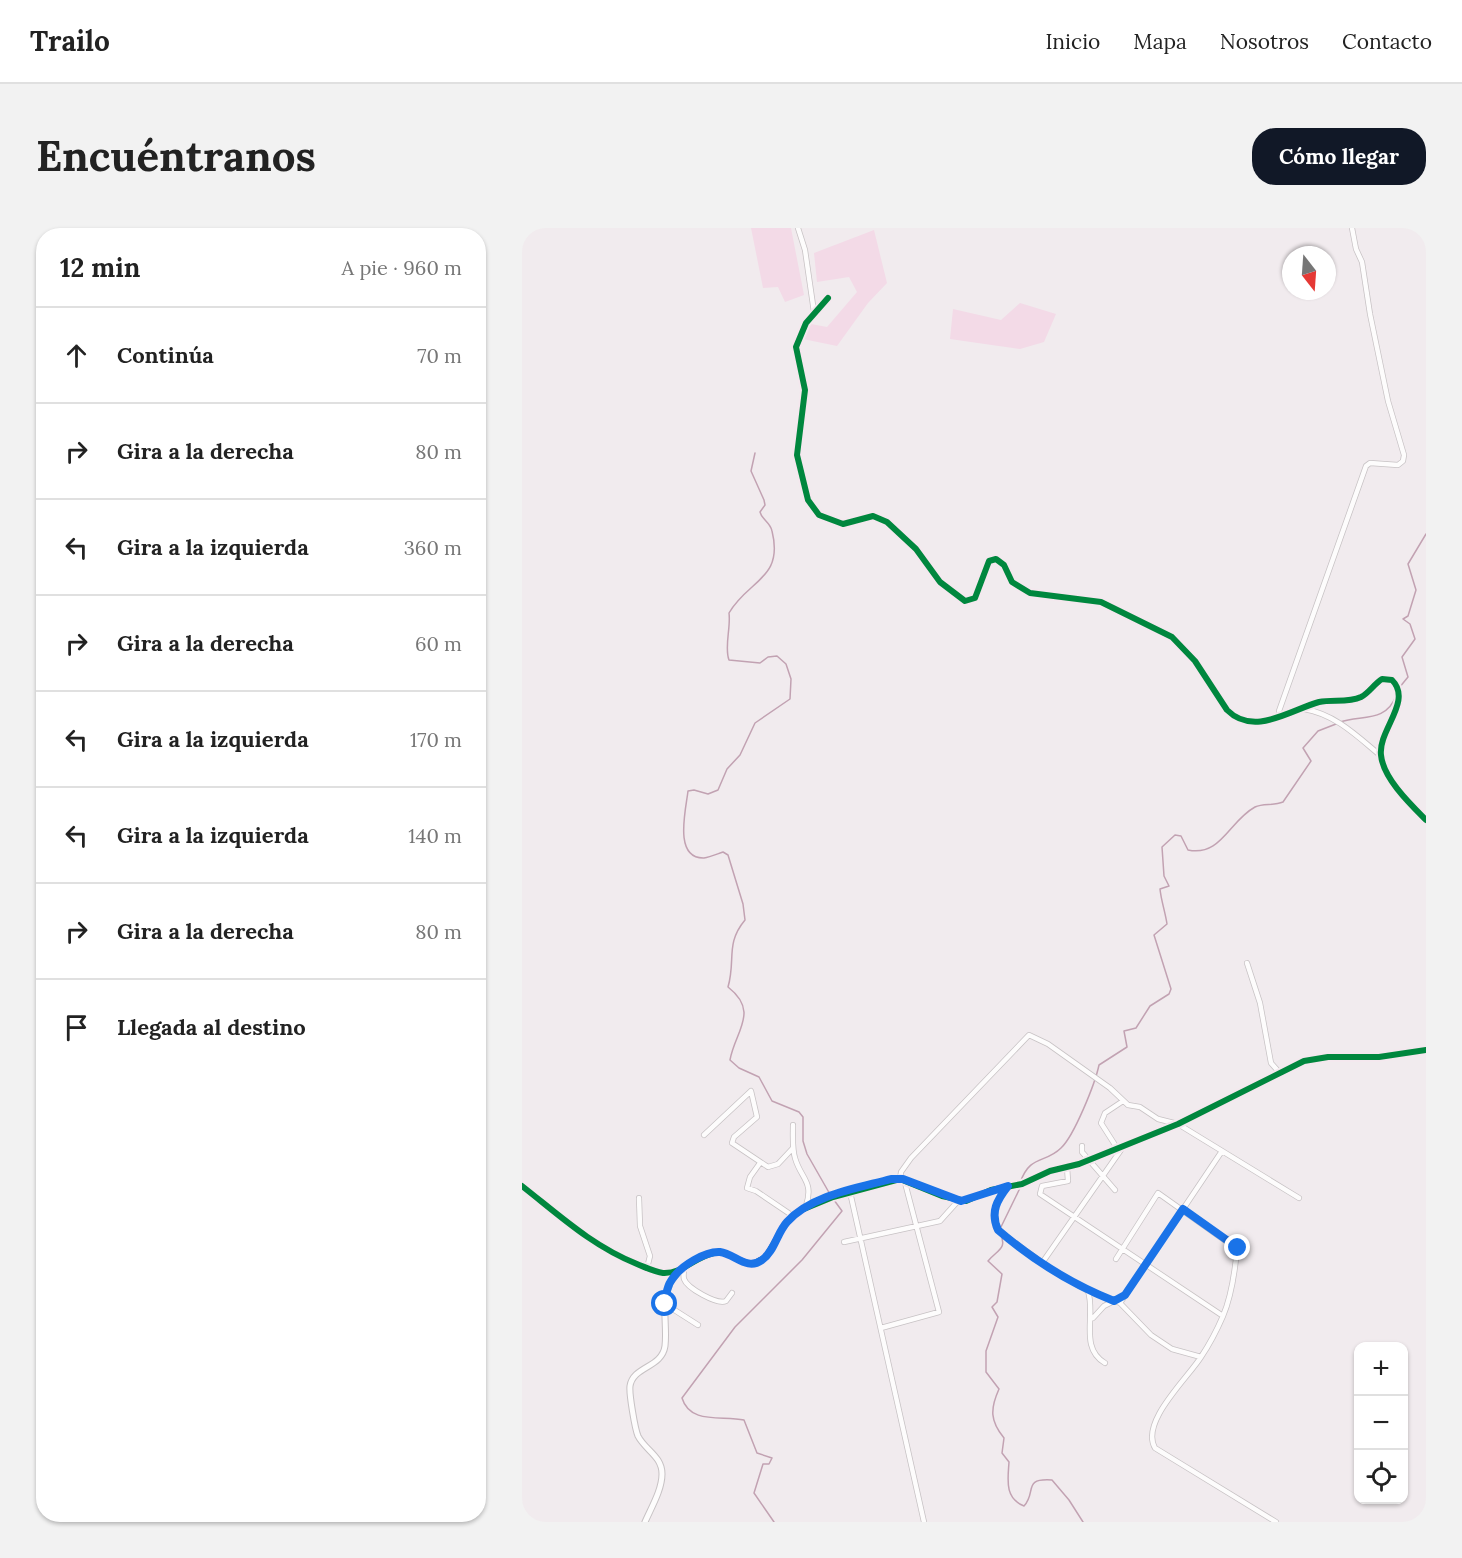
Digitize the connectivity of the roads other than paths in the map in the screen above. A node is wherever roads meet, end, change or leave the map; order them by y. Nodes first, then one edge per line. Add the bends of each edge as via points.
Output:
1 (798, 228) edge
2 (1352, 228) edge
3 (828, 298) dead end
4 (814, 312) junction
5 (1304, 709) junction
6 (1280, 718) junction
7 (1381, 756) junction
8 (1426, 820) edge
9 (1247, 963) dead end
10 (1426, 1050) edge
11 (1279, 1072) junction
12 (1123, 1101) junction
13 (1178, 1124) junction
14 (793, 1125) dead end
15 (704, 1135) dead end
16 (1124, 1145) junction
17 (1082, 1146) dead end
18 (793, 1148) junction
19 (1117, 1148) junction
20 (1222, 1151) junction
21 (1090, 1159) junction
22 (760, 1163) junction
23 (1067, 1167) junction
24 (1101, 1175) junction
25 (902, 1179) junction
26 (522, 1186) edge
27 (1008, 1186) junction
28 (1115, 1190) dead end
29 (850, 1192) junction
30 (639, 1198) dead end
31 (1299, 1198) dead end
32 (958, 1201) junction
33 (806, 1206) junction
34 (1183, 1209) junction
35 (793, 1216) junction
36 (1074, 1217) junction
37 (917, 1227) junction
38 (862, 1238) junction
39 (844, 1242) dead end
40 (1123, 1248) junction
41 (1116, 1259) dead end
42 (1042, 1263) junction
43 (1148, 1264) junction
44 (647, 1268) junction
45 (682, 1270) junction
46 (1089, 1291) junction
47 (732, 1293) dead end
48 (1117, 1302) junction
49 (665, 1304) junction
50 (1223, 1316) junction
51 (1092, 1321) junction
52 (698, 1325) dead end
53 (881, 1328) junction
54 (1201, 1357) junction
55 (1106, 1363) dead end
56 (645, 1522) edge
57 (924, 1522) edge
58 (1276, 1522) edge

1 - 4 street
2 - 6 street via 1404,455 1398,465 1370,462 1366,466 1279,711
3 - 4 street
4 - 6 street via 796,347 805,390 796,445 808,500 819,515 843,524 867,516 881,518 913,545 940,582 965,601 975,598 989,561 996,559 1004,565 1012,582 1030,594 1114,606 1180,644 1234,717 1259,721
5 - 6 street
5 - 7 street via 1332,718
5 - 7 street via 1326,701 1356,699 1382,679 1392,680 1400,700 1385,732
7 - 8 street via 1386,772
9 - 11 street via 1260,1003 1271,1064
10 - 11 street via 1379,1057 1313,1059
11 - 13 street
12 - 13 street via 1158,1119
12 - 19 street via 1105,1113 1101,1123
12 - 25 street via 1048,1044 1029,1035 911,1158 901,1173
13 - 16 street
13 - 20 street
14 - 18 street
15 - 22 street via 751,1091 757,1117 732,1140
16 - 19 street
16 - 24 street
17 - 21 street via 1082,1152
18 - 22 street via 775,1166
18 - 33 street via 810,1192
19 - 21 street
20 - 31 street
20 - 34 street
21 - 23 street
21 - 24 street
22 - 35 street via 747,1188
23 - 27 street
23 - 36 street via 1068,1181 1042,1186 1039,1191
24 - 28 street
24 - 36 street
25 - 29 street
25 - 32 street
25 - 37 street
26 - 44 street via 580,1233
27 - 32 street
27 - 42 street via 994,1212 998,1230
29 - 33 street
29 - 38 street
30 - 44 street via 640,1226 650,1256
32 - 37 street via 940,1221
33 - 35 street
34 - 40 street via 1158,1193
34 - 43 street
34 - 50 street via 1238,1248
35 - 45 street via 760,1262 749,1264 716,1252
36 - 40 street
36 - 42 street
37 - 38 street
37 - 53 street via 939,1312
38 - 39 street
38 - 53 street
40 - 41 street
40 - 43 street
42 - 46 street
43 - 48 street
43 - 50 street
44 - 45 street via 666,1273
45 - 47 street via 688,1284 716,1302 726,1301
45 - 49 street via 669,1284
46 - 48 street
46 - 51 street
48 - 51 street via 1096,1312
48 - 54 street via 1172,1349
49 - 52 street
49 - 56 street via 663,1353 634,1378 630,1389 638,1436 657,1458 662,1473
50 - 54 street
51 - 55 street via 1089,1336 1094,1354
53 - 57 street
54 - 58 street via 1153,1426 1152,1442 1155,1448

